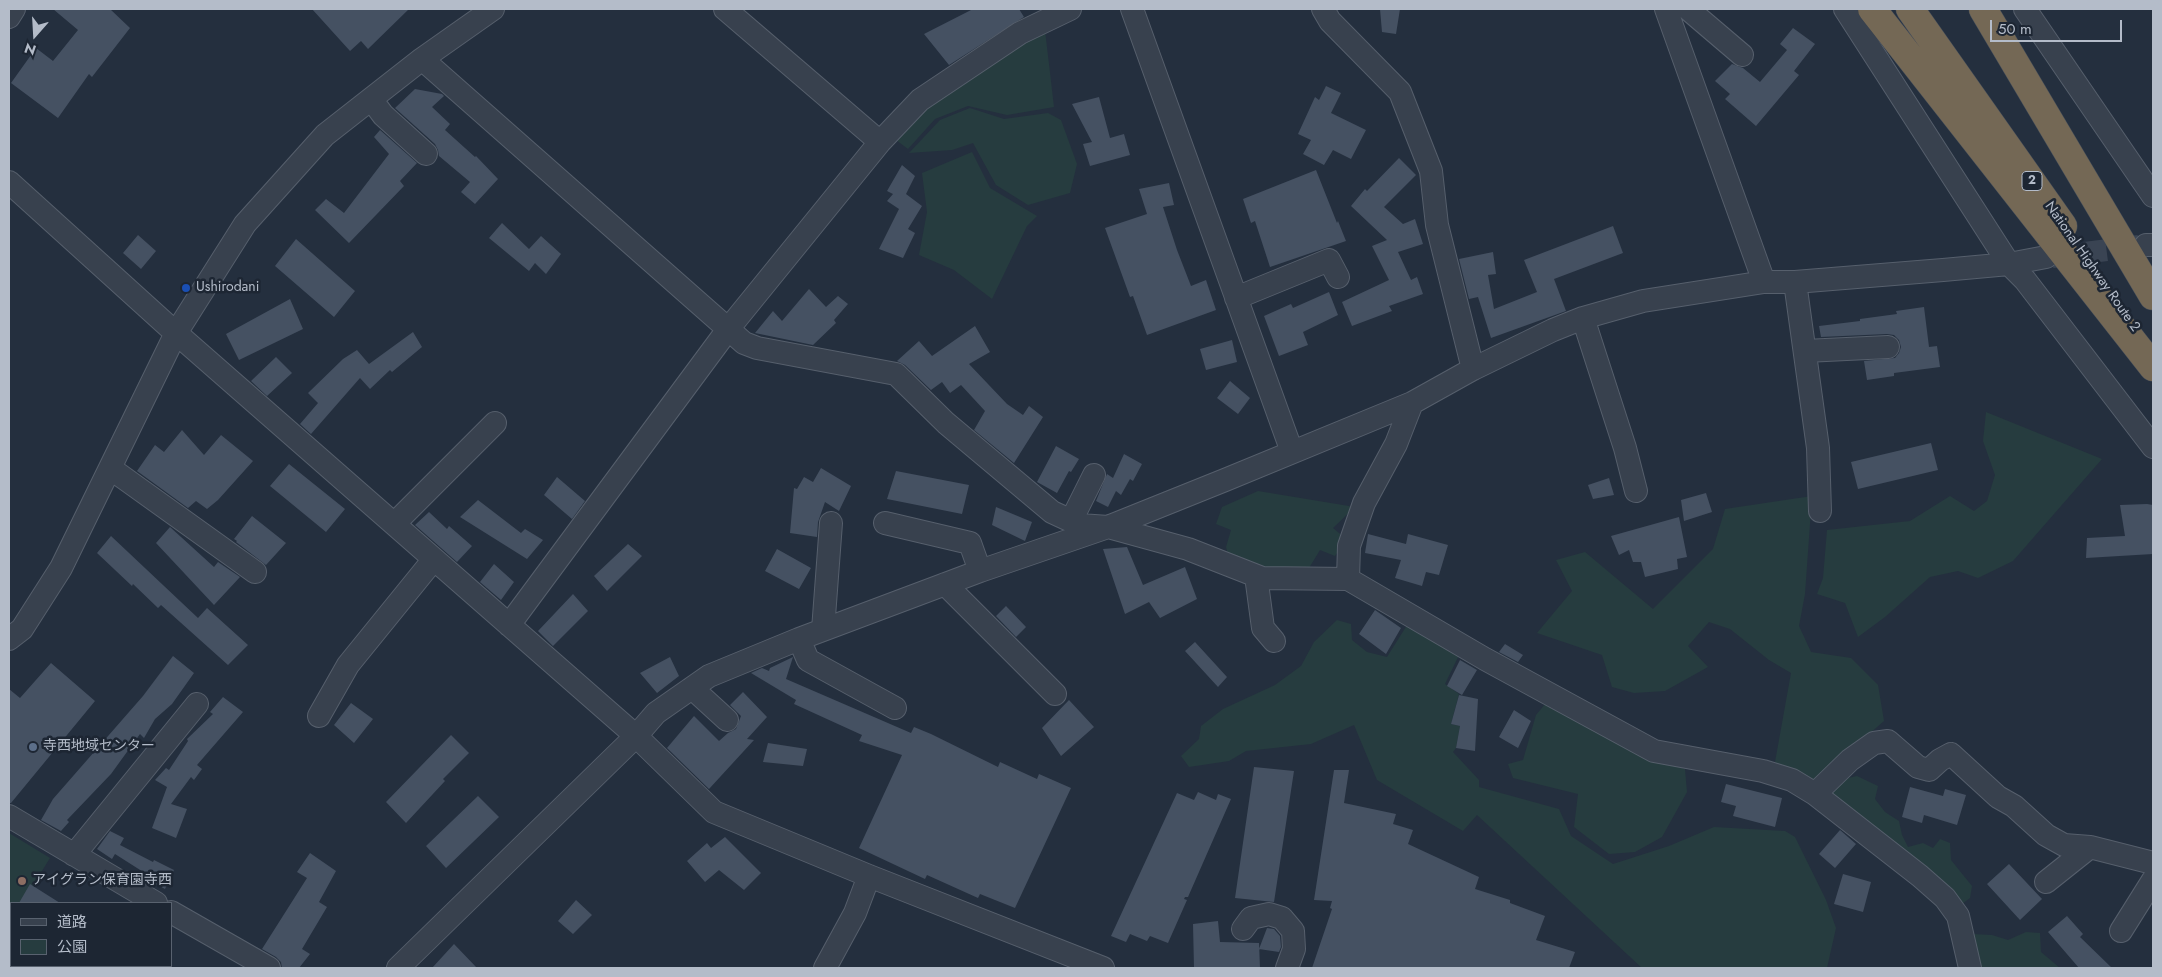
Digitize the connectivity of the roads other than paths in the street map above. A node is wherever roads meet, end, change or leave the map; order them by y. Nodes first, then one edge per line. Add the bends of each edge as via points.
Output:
1 (14, 9) edge
2 (493, 9) edge
3 (725, 9) edge
4 (1070, 9) edge
5 (1132, 9) edge
6 (1323, 9) edge
7 (1666, 9) edge
8 (1688, 9) edge
9 (1845, 9) edge
10 (1872, 9) edge
11 (1910, 9) edge
12 (1983, 9) edge
13 (2025, 9) edge
14 (9, 17) edge
15 (1742, 55) dead end
16 (422, 59) junction
17 (371, 99) junction
18 (880, 142) junction
19 (426, 154) dead end
20 (9, 182) edge
21 (2153, 196) edge
22 (2046, 257) tunnel mouth
23 (2009, 264) junction
24 (1338, 277) dead end
25 (1764, 282) junction
26 (1795, 282) junction
27 (2153, 296) edge
28 (1236, 298) junction
29 (1584, 318) junction
30 (729, 328) junction
31 (176, 333) junction
32 (1888, 347) dead end
33 (1805, 351) junction
34 (2153, 354) edge
35 (2153, 367) edge
36 (1473, 368) junction
37 (1412, 403) junction
38 (495, 423) dead end
39 (2153, 448) edge
40 (1292, 452) junction
41 (110, 468) junction
42 (1094, 475) dead end
43 (1636, 491) dead end
44 (1820, 511) dead end
45 (1071, 520) junction
46 (831, 523) dead end
47 (885, 523) dead end
48 (394, 524) junction
49 (1108, 527) junction
50 (434, 559) junction
51 (255, 572) dead end
52 (980, 572) junction
53 (1256, 576) junction
54 (1348, 580) junction
55 (945, 584) junction
56 (509, 625) junction
57 (823, 630) junction
58 (9, 639) edge
59 (799, 639) junction
60 (1274, 641) dead end
61 (692, 688) junction
62 (1054, 694) dead end
63 (197, 704) dead end
64 (895, 708) dead end
65 (319, 716) dead end
66 (727, 720) dead end
67 (636, 736) junction
68 (1815, 794) junction
69 (9, 816) edge
70 (2090, 847) junction
71 (74, 855) junction
72 (2153, 863) edge
73 (869, 876) junction
74 (2153, 880) edge
75 (2046, 882) dead end
76 (154, 902) edge
77 (172, 913) edge
78 (1243, 929) dead end
79 (2121, 931) dead end
80 (269, 968) edge
81 (398, 968) edge
82 (826, 968) edge
83 (1103, 968) edge
84 (1287, 968) edge
85 (1970, 968) edge

1 - 14 street
2 - 16 street
3 - 18 street
4 - 18 street via 1020,33 920,100
5 - 28 street
6 - 36 street via 1330,21 1400,92 1431,171 1437,225
7 - 25 street
8 - 15 street
9 - 23 street
10 - 35 highway
11 - 34 highway, National Highway Route 2 / 2
12 - 27 highway
13 - 21 street
16 - 17 street
16 - 30 street
17 - 19 street via 383,115
17 - 31 street via 325,135 245,224
18 - 30 street
20 - 31 street
22 - 23 street
23 - 26 street
23 - 39 street via 2025,280
24 - 28 street via 1329,260
25 - 26 street
25 - 29 street via 1643,301
26 - 33 street
28 - 40 street
29 - 36 street
29 - 43 street
30 - 45 street via 744,343 757,348 896,374 946,423 1052,512
30 - 56 street
31 - 41 street
31 - 48 street
32 - 33 street
33 - 44 street via 1818,448
36 - 37 street
37 - 40 street
37 - 54 street via 1396,444 1364,504 1349,546
38 - 48 street
40 - 49 street
41 - 51 street
41 - 58 street via 61,568 22,629
42 - 45 street
45 - 49 street
46 - 57 street
47 - 52 street via 970,542
48 - 50 street
49 - 52 street
49 - 53 street via 1188,548
50 - 56 street
50 - 65 street via 348,665
52 - 55 street
53 - 54 street
53 - 60 street via 1264,628
54 - 68 street via 1654,751 1763,771 1792,780
55 - 57 street
55 - 62 street
56 - 67 street
57 - 59 street
59 - 61 street via 709,676
59 - 64 street via 808,660
61 - 66 street
61 - 67 street via 656,714
63 - 71 street
67 - 73 street via 714,812
67 - 81 street
68 - 70 street via 1850,760 1874,743 1888,741 1918,767 1929,770 1952,754 1998,797 2014,806 2046,835 2064,845
68 - 85 street via 1945,898 1958,916
69 - 71 street
70 - 72 street
70 - 75 street
71 - 76 street
73 - 82 street
73 - 83 street
74 - 79 street
77 - 80 street
78 - 84 street via 1251,918 1269,914 1282,918 1293,931 1294,949

